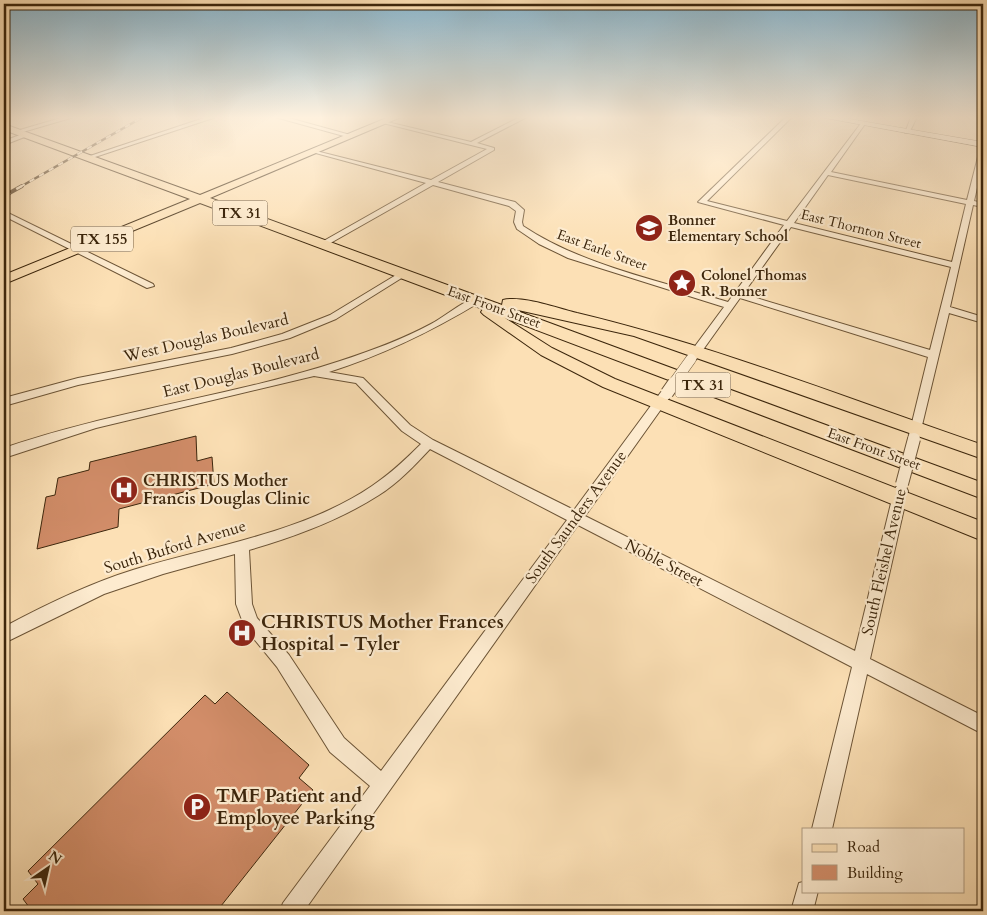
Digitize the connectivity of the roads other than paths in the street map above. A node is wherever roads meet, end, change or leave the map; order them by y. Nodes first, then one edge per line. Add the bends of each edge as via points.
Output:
1 (92, 160) edge
2 (294, 160) edge
3 (346, 160) edge
4 (472, 160) edge
5 (745, 160) edge
6 (836, 160) edge
7 (980, 160) edge
8 (827, 173) junction
9 (430, 183) junction
10 (201, 199) junction
11 (970, 203) junction
12 (983, 205) edge
13 (4, 213) edge
14 (789, 224) junction
15 (324, 243) junction
16 (74, 250) junction
17 (956, 266) junction
18 (404, 274) junction
19 (4, 280) edge
20 (150, 286) dead end
21 (738, 295) junction
22 (476, 300) junction
23 (730, 306) junction
24 (946, 309) junction
25 (983, 320) edge
26 (694, 355) junction
27 (934, 355) junction
28 (365, 356) junction
29 (317, 373) junction
30 (359, 380) junction
31 (663, 398) junction
32 (4, 402) edge
33 (916, 434) junction
34 (429, 443) junction
35 (983, 452) edge
36 (4, 453) edge
37 (901, 491) junction
38 (983, 491) edge
39 (576, 518) junction
40 (983, 532) edge
41 (242, 545) junction
42 (4, 635) edge
43 (861, 663) junction
44 (983, 725) edge
45 (382, 784) junction
46 (822, 828) edge
47 (807, 892) edge
48 (291, 911) edge
49 (802, 911) edge

1 - 10 main road, East Front Street / TX 31
2 - 10 main road
3 - 9 street, East Earle Street
4 - 9 street
5 - 14 street, East Thornton Street via 702,202
6 - 8 street, South Saunders Avenue
7 - 11 street, South Fleishel Avenue
8 - 11 street
8 - 14 street, South Saunders Avenue
9 - 15 street
9 - 23 street, East Earle Street via 516,206 520,210 520,227 562,253
10 - 15 main road, East Front Street / TX 31
10 - 16 main road, TX 155
11 - 12 street
11 - 17 street, South Fleishel Avenue
13 - 16 street
14 - 17 street, East Thornton Street
14 - 21 street, South Saunders Avenue
15 - 18 main road, East Front Street / TX 31
16 - 19 main road, TX 155
16 - 20 street
17 - 24 street, South Fleishel Avenue
18 - 22 main road, East Front Street / TX 31
18 - 32 street, West Douglas Boulevard via 333,317 286,336
21 - 23 street, South Saunders Avenue
21 - 27 street
22 - 26 main road via 522,305 608,324
22 - 28 street, East Douglas Boulevard via 462,311
22 - 31 main road via 503,324 576,367
22 - 38 main road, East Front Street / TX 31
23 - 26 street, South Saunders Avenue
24 - 25 street
24 - 27 street, South Fleishel Avenue
26 - 31 street, South Saunders Avenue, bridge
26 - 33 main road
27 - 33 street, South Fleishel Avenue
28 - 29 street, East Douglas Boulevard
28 - 30 street
29 - 30 street
29 - 36 street, East Douglas Boulevard via 103,422
30 - 34 street, Noble Street via 406,428
31 - 37 main road
31 - 39 street, South Saunders Avenue
33 - 35 main road
33 - 37 street, South Fleishel Avenue, bridge
34 - 39 street, Noble Street
34 - 41 street, South Buford Avenue via 390,480 354,503 315,521
37 - 40 main road
37 - 43 street, South Fleishel Avenue
39 - 43 street, Noble Street
39 - 45 street, South Saunders Avenue
41 - 42 street, South Buford Avenue via 123,580 72,600
41 - 45 street via 244,604 251,623 278,654 337,745
43 - 44 street, Noble Street
43 - 46 street, South Fleishel Avenue
45 - 48 street, South Saunders Avenue
47 - 49 street

